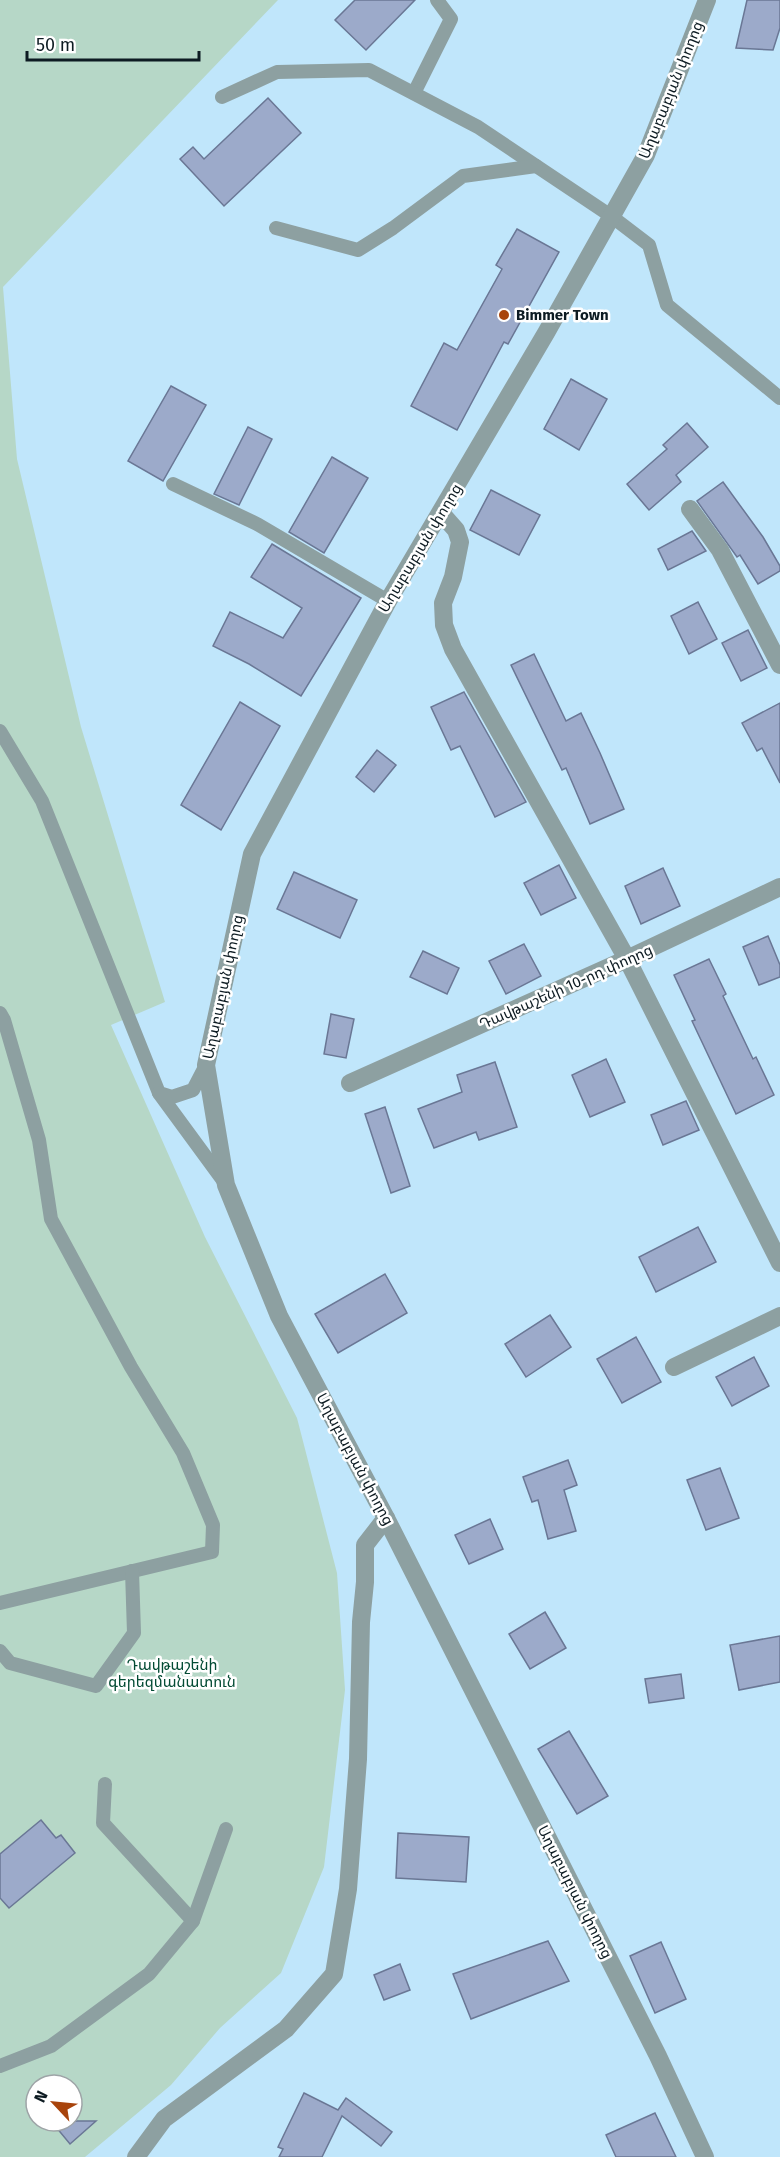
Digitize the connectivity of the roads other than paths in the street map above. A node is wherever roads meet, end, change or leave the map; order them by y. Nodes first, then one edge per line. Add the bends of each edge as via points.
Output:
1 (437, 0) edge
2 (707, 0) edge
3 (414, 93) junction
4 (222, 98) dead end
5 (536, 166) junction
6 (611, 216) junction
7 (276, 228) dead end
8 (780, 398) edge
9 (173, 484) dead end
10 (690, 509) dead end
11 (441, 513) junction
12 (388, 601) junction
13 (780, 665) edge
14 (0, 731) edge
15 (780, 887) edge
16 (627, 959) junction
17 (1, 1018) edge
18 (206, 1065) junction
19 (350, 1083) dead end
20 (159, 1093) junction
21 (226, 1185) junction
22 (780, 1263) edge
23 (780, 1316) edge
24 (674, 1367) dead end
25 (386, 1518) junction
26 (132, 1571) junction
27 (0, 1603) edge
28 (0, 1652) edge
29 (105, 1784) dead end
30 (226, 1829) dead end
31 (193, 1921) junction
32 (0, 2066) edge
33 (136, 2157) edge
34 (705, 2157) edge

1 - 3 lane via 451,19
2 - 6 street, Աղաբաբյան փողոց via 646,155
3 - 4 lane via 369,70 278,72
3 - 5 lane via 478,127
5 - 6 lane
5 - 7 lane via 464,176 358,250
6 - 8 lane via 649,244 667,305
6 - 11 street, Աղաբաբյան փողոց
9 - 12 lane via 257,524
10 - 13 street via 720,550
11 - 12 street, Աղաբաբյան փողոց
11 - 16 street via 456,530 460,542 443,603 444,625 453,649
12 - 18 street, Աղաբաբյան փողոց via 252,854
14 - 20 lane via 42,801
15 - 16 street, Դավթաշենի 10-րդ փողոց
16 - 19 street, Դավթաշենի 10-րդ փողոց
16 - 22 street
17 - 26 lane via 39,1140 51,1219 131,1367 183,1453 213,1525 212,1552
18 - 20 lane via 193,1090 172,1097
18 - 21 street, Աղաբաբյան փողոց
20 - 21 lane
21 - 25 street, Աղաբաբյան փողոց via 279,1316
23 - 24 street
25 - 33 street via 365,1545 358,1759 348,1890 334,1974 286,2029 164,2119
25 - 34 street, Աղաբաբյան փողոց via 658,2056
26 - 27 lane
26 - 28 lane via 134,1633 96,1686 10,1663
29 - 31 lane via 103,1823
30 - 31 lane
31 - 32 lane via 149,1974 51,2046

